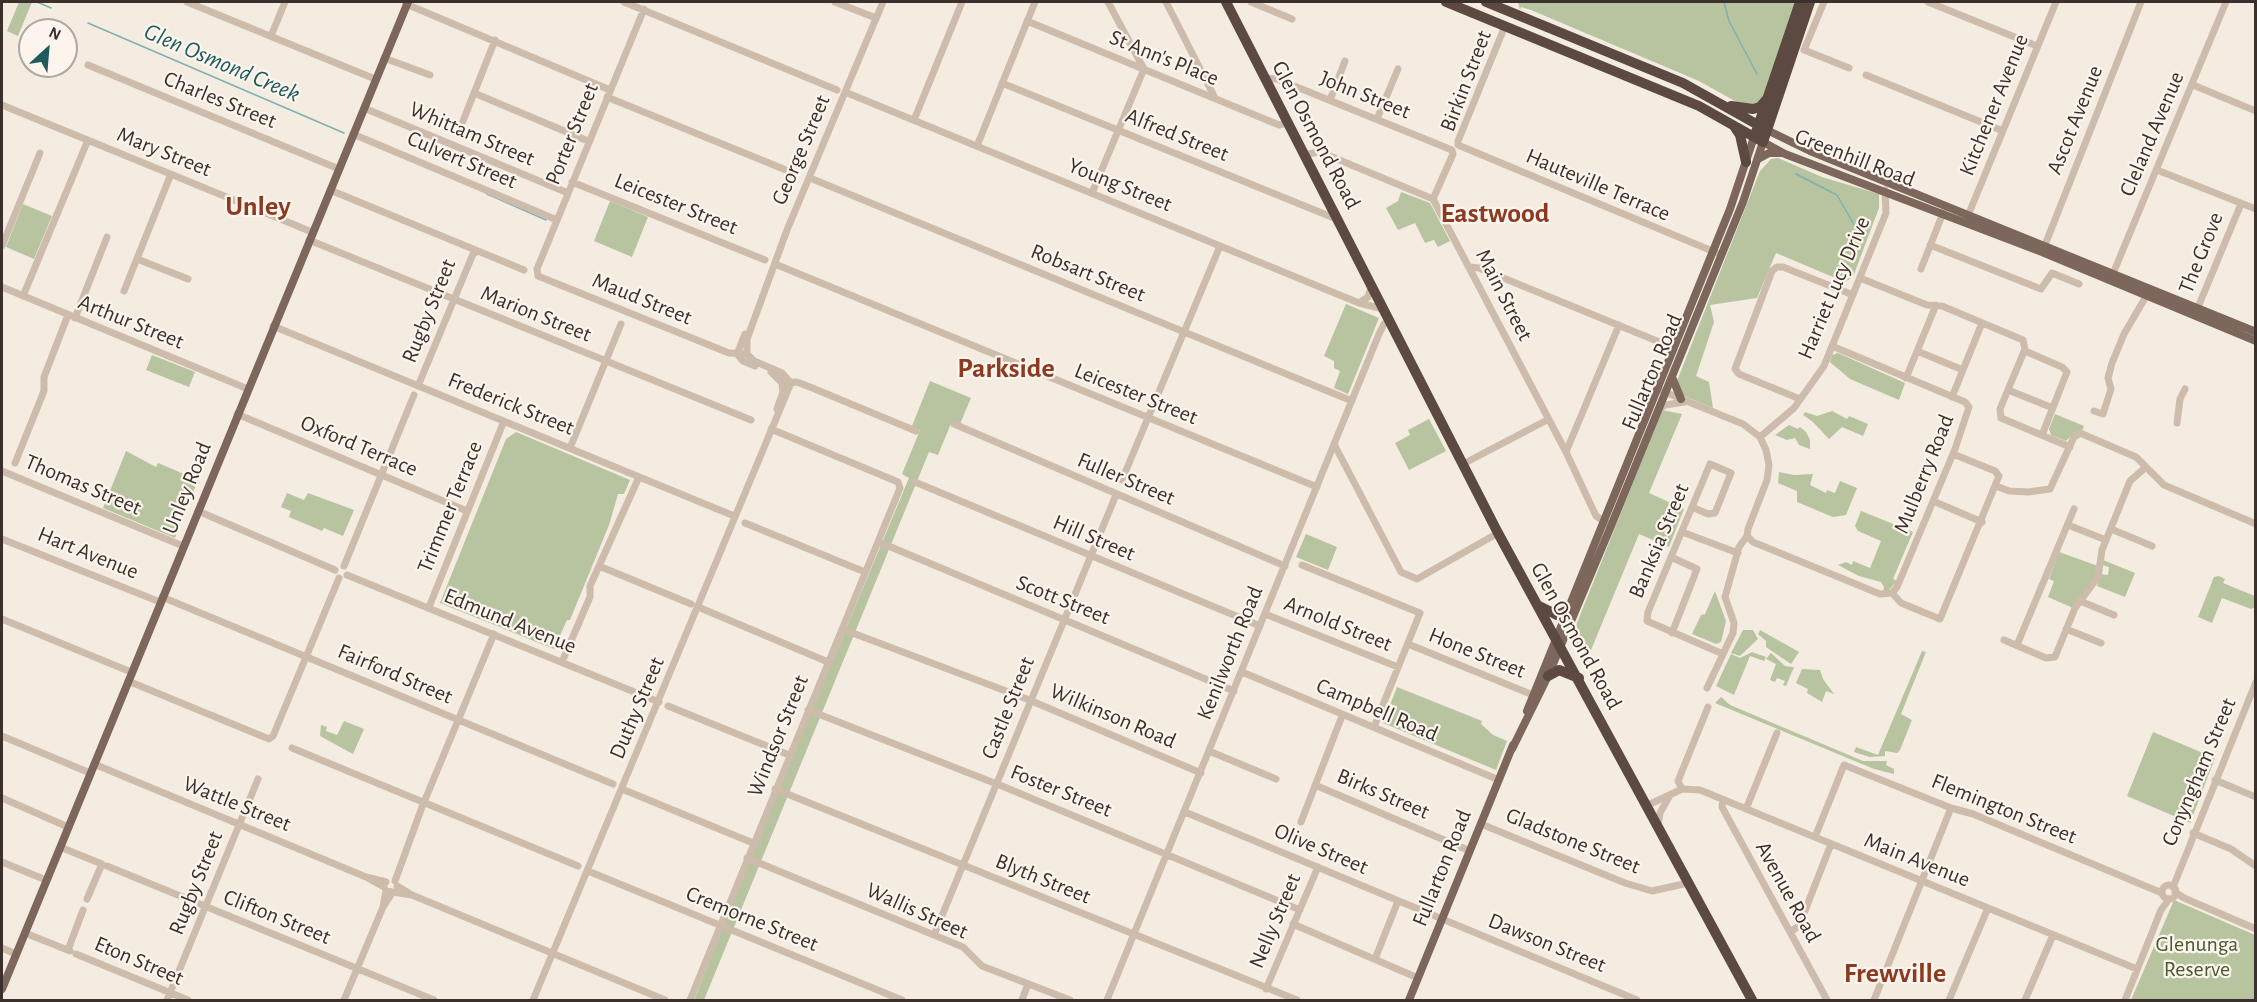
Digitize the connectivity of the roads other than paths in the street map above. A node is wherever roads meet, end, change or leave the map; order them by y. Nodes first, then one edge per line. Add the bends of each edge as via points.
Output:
1 (187, 2) edge
2 (285, 2) edge
3 (624, 2) edge
4 (835, 2) edge
5 (883, 2) edge
6 (962, 2) edge
7 (1035, 2) edge
8 (1108, 2) edge
9 (1166, 2) edge
10 (1226, 2) edge
11 (1251, 2) edge
12 (1446, 2) edge
13 (1486, 2) edge
14 (1800, 2) edge
15 (1810, 2) edge
16 (1824, 2) edge
17 (1928, 2) edge
18 (2056, 2) edge
19 (2141, 2) edge
20 (2226, 2) edge
21 (407, 3) edge
22 (646, 4) edge
23 (876, 18) junction
24 (1292, 19) dead end
25 (1027, 21) junction
26 (1505, 26) junction
27 (271, 36) junction
28 (495, 40) junction
29 (2037, 46) junction
30 (384, 58) junction
31 (1345, 61) dead end
32 (88, 65) dead end
33 (1849, 68) dead end
34 (1144, 69) junction
35 (1398, 69) dead end
36 (430, 75) dead end
37 (1866, 75) dead end
38 (1264, 78) junction
39 (375, 79) junction
40 (1002, 84) junction
41 (2193, 85) junction
42 (841, 91) junction
43 (474, 93) junction
44 (608, 93) junction
45 (1216, 98) junction
46 (1330, 100) junction
47 (1766, 100) junction
48 (1719, 103) junction
49 (2, 105) edge
50 (364, 108) junction
51 (2256, 111) edge
52 (1377, 119) junction
53 (914, 120) junction
54 (463, 121) dead end
55 (1287, 123) junction
56 (1734, 126) junction
57 (1762, 128) junction
58 (1118, 131) junction
59 (2003, 131) junction
60 (353, 134) junction
61 (88, 140) junction
62 (1759, 140) junction
63 (588, 141) junction
64 (977, 146) junction
65 (1462, 148) joint
66 (1452, 150) joint
67 (40, 153) dead end
68 (1785, 154) junction
69 (1304, 155) junction
70 (1758, 159) junction
71 (1746, 162) junction
72 (339, 169) junction
73 (786, 170) dead end
74 (2157, 170) junction
75 (171, 174) junction
76 (810, 178) junction
77 (572, 182) junction
78 (330, 189) junction
79 (1885, 190) junction
80 (568, 193) junction
81 (1092, 194) junction
82 (1434, 199) junction
83 (2241, 204) junction
84 (2256, 209) edge
85 (1943, 213) junction
86 (1967, 218) junction
87 (557, 220) junction
88 (1339, 220) junction
89 (311, 236) junction
90 (107, 237) dead end
91 (1930, 244) junction
92 (2, 246) edge
93 (1220, 246) junction
94 (2043, 249) junction
95 (476, 252) junction
96 (1717, 254) junction
97 (137, 259) junction
98 (765, 260) dead end
99 (775, 264) junction
100 (1470, 267) junction
101 (1921, 269) dead end
102 (524, 270) dead end
103 (537, 273) joint
104 (2111, 277) junction
105 (1860, 278) junction
106 (188, 279) dead end
107 (2079, 284) dead end
108 (2, 287) edge
109 (1371, 287) junction
110 (124, 291) dead end
111 (2148, 292) junction
112 (1852, 295) junction
113 (23, 296) junction
114 (453, 299) junction
115 (1359, 303) junction
116 (1936, 305) junction
117 (1383, 309) junction
118 (2197, 312) junction
119 (756, 313) junction
120 (72, 316) junction
121 (1389, 321) junction
122 (1982, 322) junction
123 (621, 324) dead end
124 (1619, 325) junction
125 (273, 326) junction
126 (1184, 332) junction
127 (2256, 332) edge
128 (2256, 340) edge
129 (1832, 346) junction
130 (1674, 348) junction
131 (1917, 351) junction
132 (2025, 351) junction
133 (737, 354) junction
134 (747, 354) junction
135 (606, 362) junction
136 (1963, 370) junction
137 (1672, 376) junction
138 (1906, 378) junction
139 (791, 382) junction
140 (782, 383) junction
141 (418, 386) junction
142 (248, 389) junction
143 (2185, 389) dead end
144 (2008, 390) junction
145 (1661, 391) junction
146 (414, 394) dead end
147 (1952, 397) junction
148 (1800, 399) junction
149 (1352, 401) junction
150 (1684, 401) junction
151 (2053, 408) junction
152 (1657, 411) junction
153 (2094, 411) dead end
154 (237, 414) junction
155 (1147, 418) junction
156 (1549, 419) junction
157 (751, 420) dead end
158 (504, 421) junction
159 (2177, 423) dead end
160 (954, 424) dead end
161 (771, 429) junction
162 (915, 431) dead end
163 (2042, 435) junction
164 (1760, 436) junction
165 (1334, 444) junction
166 (2070, 447) junction
167 (570, 448) junction
168 (1566, 452) junction
169 (1953, 454) junction
170 (15, 463) dead end
171 (1463, 464) junction
172 (2146, 467) junction
173 (2, 471) edge
174 (383, 476) junction
175 (639, 477) junction
176 (1122, 480) dead end
177 (915, 482) dead end
178 (1996, 486) junction
179 (1317, 487) junction
180 (1116, 495) junction
181 (1933, 501) junction
182 (1692, 507) junction
183 (2074, 509) dead end
184 (198, 511) junction
185 (467, 511) junction
186 (734, 516) junction
187 (1982, 522) junction
188 (745, 523) dead end
189 (1607, 524) junction
190 (2256, 524) edge
191 (2068, 525) junction
192 (2111, 529) junction
193 (1682, 531) junction
194 (1498, 533) junction
195 (1747, 536) junction
196 (2, 539) edge
197 (2106, 540) junction
198 (879, 542) junction
199 (183, 546) junction
200 (2152, 546) dead end
201 (1738, 553) junction
202 (1091, 556) junction
203 (1671, 557) junction
204 (1302, 565) dead end
205 (344, 566) junction
206 (599, 566) junction
207 (1285, 566) junction
208 (335, 570) junction
209 (865, 572) junction
210 (347, 575) junction
211 (339, 578) junction
212 (1892, 593) junction
213 (161, 599) junction
214 (2080, 602) junction
215 (695, 606) junction
216 (1538, 606) junction
217 (429, 607) junction
218 (1566, 611) junction
219 (1265, 614) junction
220 (2114, 615) dead end
221 (2, 619) edge
222 (1064, 620) junction
223 (1260, 626) junction
224 (842, 629) junction
225 (2066, 629) junction
226 (1672, 633) junction
227 (494, 634) junction
228 (2004, 640) dead end
229 (1558, 642) junction
230 (2101, 643) dead end
231 (1408, 644) junction
232 (2017, 645) junction
233 (1723, 654) junction
234 (306, 656) junction
235 (562, 662) junction
236 (828, 662) junction
237 (1398, 667) junction
238 (1242, 672) junction
239 (130, 676) junction
240 (1548, 676) junction
241 (1579, 678) junction
242 (2256, 682) edge
243 (1707, 688) dead end
244 (1234, 691) junction
245 (1533, 695) junction
246 (1030, 701) junction
247 (659, 702) junction
248 (668, 706) dead end
249 (1708, 707) dead end
250 (808, 710) junction
251 (1342, 716) junction
252 (459, 720) junction
253 (1374, 727) junction
254 (1777, 733) dead end
255 (2, 736) edge
256 (292, 748) dead end
257 (1512, 749) junction
258 (1209, 752) junction
259 (789, 755) junction
260 (92, 769) junction
261 (1201, 773) junction
262 (1276, 778) dead end
263 (258, 779) dead end
264 (1499, 780) junction
265 (2215, 780) junction
266 (613, 784) dead end
267 (997, 785) junction
268 (1316, 785) junction
269 (622, 789) junction
270 (775, 789) junction
271 (1682, 789) junction
272 (1670, 795) junction
273 (2256, 797) edge
274 (2, 798) edge
275 (1723, 800) junction
276 (424, 803) junction
277 (1646, 806) junction
278 (1951, 808) junction
279 (1746, 809) junction
280 (1185, 812) junction
281 (1301, 822) dead end
282 (1481, 824) junction
283 (239, 825) junction
284 (68, 827) junction
285 (1657, 828) junction
286 (2193, 833) junction
287 (1815, 837) junction
288 (753, 843) junction
289 (1831, 844) junction
290 (60, 846) junction
291 (1470, 851) junction
292 (1168, 854) junction
293 (747, 858) junction
294 (2, 862) edge
295 (104, 865) junction
296 (578, 866) dead end
297 (963, 866) junction
298 (1318, 867) junction
299 (2256, 867) edge
300 (588, 871) junction
301 (46, 880) junction
302 (1922, 881) junction
303 (1688, 883) junction
304 (391, 886) junction
305 (2168, 892) junction
306 (87, 899) dead end
307 (1398, 901) junction
308 (205, 907) junction
309 (1988, 908) junction
310 (84, 910) dead end
311 (1300, 910) junction
312 (1442, 920) junction
313 (1293, 924) junction
314 (719, 925) junction
315 (2256, 928) edge
316 (25, 933) junction
317 (1790, 933) junction
318 (934, 935) junction
319 (1134, 935) junction
320 (2053, 935) junction
321 (2, 948) edge
322 (71, 952) junction
323 (16, 954) junction
324 (552, 954) junction
325 (1375, 959) junction
326 (356, 969) junction
327 (2137, 969) junction
328 (1419, 978) junction
329 (1028, 984) junction
330 (2, 989) edge
331 (1266, 989) junction
332 (169, 997) edge
333 (188, 1000) edge
334 (344, 1000) edge
335 (434, 1000) edge
336 (533, 1000) edge
337 (665, 1000) edge
338 (690, 1000) edge
339 (902, 1000) edge
340 (1022, 1000) edge
341 (1070, 1000) edge
342 (1107, 1000) edge
343 (1297, 1000) edge
344 (1409, 1000) edge
345 (1638, 1000) edge
346 (1752, 1000) edge
347 (1827, 1000) edge
348 (1874, 1000) edge
349 (1949, 1000) edge
350 (2025, 1000) edge
351 (2125, 1000) edge

1 - 27 street
2 - 27 street
3 - 22 street, Young Street
4 - 23 street
5 - 23 street, George Street
6 - 53 street
7 - 25 street
8 - 34 street
9 - 45 street
10 - 38 highway, Glen Osmond Road
11 - 24 street
12 - 26 highway, Greenhill Road
13 - 48 highway, Greenhill Road via 1683,83
14 - 47 highway, Fullarton Road
15 - 57 highway, Fullarton Road
16 - 33 street via 1804,50
17 - 29 street
18 - 29 street, Kitchener Avenue
19 - 94 street, Ascot Avenue
20 - 41 street, Cleland Avenue
21 - 28 street
21 - 30 main road, Unley Road
22 - 42 street, Young Street
22 - 44 street, Porter Street
23 - 42 street, George Street
25 - 34 street, St Ann's Place
25 - 40 street
26 - 56 highway, Greenhill Road via 1699,106
26 - 65 street, Birkin Street via 1458,141
27 - 39 street
28 - 43 street
28 - 44 street
29 - 59 street, Kitchener Avenue
30 - 36 street
30 - 39 main road, Unley Road
31 - 46 street
32 - 72 street, Charles Street
34 - 45 street, St Ann's Place
34 - 58 street
35 - 52 street
37 - 59 street
38 - 46 street, John Street via 1277,79
38 - 55 highway, Glen Osmond Road
39 - 50 main road, Unley Road
40 - 58 street, Alfred Street
40 - 64 street
41 - 51 street
41 - 74 street, Cleland Avenue
42 - 53 street, Young Street
42 - 76 street, George Street
43 - 54 street
43 - 63 street
44 - 63 street, Porter Street
44 - 73 street
45 - 55 street, St Ann's Place via 1278,125
46 - 52 street, John Street
47 - 48 highway via 1760,107 1748,110
47 - 57 highway, Fullarton Road
48 - 57 highway, Greenhill Road
49 - 61 street, Mary Street
50 - 60 main road, Unley Road
50 - 80 street, Whittam Street
52 - 66 street, John Street
53 - 64 street, Young Street
55 - 69 highway, Glen Osmond Road
56 - 62 highway, Greenhill Road
56 - 71 highway
57 - 62 highway, Fullarton Road
57 - 86 main road, Greenhill Road
58 - 81 street
58 - 88 street, Alfred Street
59 - 86 street, Kitchener Avenue
60 - 72 main road, Unley Road
60 - 87 street, Culvert Street
61 - 75 street, Mary Street
61 - 113 street
62 - 68 main road, Greenhill Road
62 - 70 main road, Fullarton Road
62 - 71 main road, Fullarton Road
63 - 77 street, Porter Street
64 - 81 street, Young Street
65 - 96 street, Hauteville Terrace
66 - 82 street, Birkin Street
67 - 92 street
68 - 70 main road via 1769,153
68 - 79 main road, Greenhill Road
69 - 82 street via 1325,154
69 - 88 highway, Glen Osmond Road
70 - 96 main road, Fullarton Road
71 - 96 main road, Fullarton Road
72 - 78 main road, Unley Road
74 - 83 street
74 - 104 street, Cleland Avenue
75 - 89 street, Mary Street
75 - 97 street
76 - 99 street, George Street
76 - 126 street, Robsart Street
77 - 80 street, Porter Street
77 - 98 street, Leicester Street
78 - 89 main road, Unley Road
78 - 95 street
79 - 85 main road, Greenhill Road
79 - 105 street, Harriet Lucy Drive via 1886,213
80 - 87 street, Porter Street
81 - 93 street, Young Street
82 - 100 street, Main Street
83 - 84 street
83 - 118 street, The Grove
85 - 86 main road, Greenhill Road
85 - 91 street
86 - 94 main road, Greenhill Road
87 - 103 street, Porter Street
88 - 109 highway, Glen Osmond Road
89 - 114 street, Marion Street
89 - 125 main road, Unley Road
90 - 120 street
91 - 101 street
91 - 107 street via 2041,290 2052,273
93 - 115 street, Young Street
93 - 126 street
94 - 104 main road, Greenhill Road
95 - 102 street
95 - 114 street, Rugby Street
96 - 130 main road, Fullarton Road
96 - 137 main road, Fullarton Road
97 - 106 street
97 - 110 street
99 - 119 street, George Street
99 - 155 street, Leicester Street
100 - 124 street
100 - 156 street, Main Street
103 - 133 street, Maud Street via 629,314
104 - 111 main road, Greenhill Road
105 - 112 street, Harriet Lucy Drive
105 - 116 street via 1927,305
108 - 113 street, Arthur Street
109 - 115 street via 1368,297
109 - 117 highway, Glen Osmond Road
111 - 118 main road, Greenhill Road
111 - 153 street via 2112,363 2108,378 2111,389 2103,414
112 - 129 street, Harriet Lucy Drive
112 - 148 street via 1783,267 1772,271 1735,369
113 - 120 street, Arthur Street
114 - 135 street, Marion Street
114 - 141 street, Rugby Street
115 - 117 street, Young Street
116 - 122 street
116 - 131 street
117 - 121 highway, Glen Osmond Road
118 - 127 main road, Greenhill Road
118 - 128 main road, Greenhill Road
119 - 133 street, George Street
119 - 134 street, George Street via 746,343
120 - 142 street, Arthur Street
120 - 170 street via 44,377 44,391
121 - 149 street, Kenilworth Road via 1382,325
121 - 171 highway, Glen Osmond Road
122 - 132 street via 2023,340
122 - 136 street
123 - 135 street
124 - 130 street
124 - 168 street
125 - 141 street, Frederick Street
125 - 142 main road, Unley Road
126 - 149 street, Robsart Street
126 - 155 street
129 - 138 street, Mulberry Road
129 - 148 street, Harriet Lucy Drive via 1824,366
130 - 145 main road, Fullarton Road
131 - 136 street
131 - 138 street
132 - 144 street
132 - 151 street via 2066,369
133 - 134 street, Maud Street
133 - 140 street, Maud Street via 743,361 776,374
134 - 139 street
135 - 157 street, Marion Street
135 - 167 street
136 - 147 street
137 - 145 main road, Fullarton Road
137 - 150 main road
138 - 147 street, Mulberry Road
139 - 140 street
139 - 161 street, Duthy Street
139 - 162 street
140 - 161 street, Duthy Street via 783,392
141 - 158 street, Frederick Street
142 - 154 main road, Unley Road
143 - 159 street
144 - 151 street
144 - 163 street via 2000,409 2001,418
145 - 150 street
145 - 152 main road, Fullarton Road
145 - 189 main road, Fullarton Road
146 - 174 street, Rugby Street
147 - 169 street, Mulberry Road via 1965,402 1969,412
148 - 164 street, Harriet Lucy Drive via 1783,419
149 - 165 street, Kenilworth Road
150 - 152 street
150 - 164 street via 1743,424
151 - 163 street
152 - 189 main road, Fullarton Road
154 - 174 street, Oxford Terrace
154 - 184 main road, Unley Road
155 - 176 street
155 - 179 street, Leicester Street
156 - 168 street, Main Street
156 - 171 street
158 - 167 street, Frederick Street
158 - 185 street, Trimmer Terrace
160 - 180 street, Fuller Street
161 - 186 street, Duthy Street
161 - 198 street, Windsor Street via 898,482 900,488
163 - 166 street
164 - 195 street via 1767,450 1769,474
165 - 179 street, Kenilworth Road
165 - 194 street via 1401,573 1417,579
166 - 172 street via 2080,433 2136,457
166 - 178 street via 2050,489 2009,491
167 - 175 street, Frederick Street
168 - 189 street, Main Street via 1596,516
169 - 178 street via 1995,471 1999,476
169 - 181 street, Mulberry Road
171 - 194 highway, Glen Osmond Road
172 - 190 street via 2164,485
172 - 192 street via 2130,481
173 - 199 street, Thomas Street
174 - 185 street, Oxford Terrace
174 - 205 street, Rugby Street
175 - 186 street, Frederick Street
175 - 206 street
177 - 202 street, Hill Street
178 - 187 street
179 - 207 street, Kenilworth Road
180 - 202 street, Castle Street
180 - 207 street, Fuller Street
181 - 187 street
181 - 212 street, Mulberry Road
182 - 182 street, Banksia Street via 1715,513 1731,473 1710,464
182 - 193 street, Banksia Street
183 - 191 street
184 - 199 main road, Unley Road
184 - 208 street
185 - 217 street, Trimmer Terrace
186 - 215 street, Duthy Street
187 - 212 street via 1940,619 1901,603
188 - 209 street
189 - 218 main road, Fullarton Road
189 - 229 main road, Fullarton Road
191 - 197 street
191 - 232 street
192 - 197 street
192 - 200 street
193 - 201 street
193 - 203 street, Banksia Street
194 - 216 highway, Glen Osmond Road
195 - 201 street
195 - 212 street via 1753,542 1880,594
196 - 213 street, Hart Avenue
197 - 214 street via 2098,578
198 - 209 street, Windsor Street
198 - 222 street, Scott Street
199 - 213 main road, Unley Road
201 - 233 street via 1725,597 1734,623
202 - 222 street, Castle Street
202 - 223 street, Hill Street
203 - 226 street, Banksia Street via 1647,621
203 - 226 street via 1697,569
204 - 231 street via 1420,613
205 - 208 street
205 - 210 street
206 - 215 street
206 - 235 street
207 - 219 street, Kenilworth Road
208 - 211 street
209 - 224 street, Windsor Street
210 - 211 street
210 - 217 street, Edmund Avenue
211 - 234 street
213 - 234 street, Fairford Street
213 - 239 main road, Unley Road
214 - 220 street
214 - 225 street
215 - 236 street
215 - 247 street, Duthy Street
216 - 218 highway via 1557,615
216 - 229 highway, Glen Osmond Road
217 - 227 street, Edmund Avenue
218 - 229 main road, Fullarton Road
219 - 223 street, Kenilworth Road
219 - 237 street, Arnold Street
221 - 239 street
222 - 244 street, Scott Street
222 - 246 street, Castle Street
223 - 238 street, Kenilworth Road
224 - 236 street, Windsor Street
224 - 246 street, Wilkinson Road
225 - 230 street
225 - 232 street via 2055,657 2046,658
226 - 233 street, Banksia Street
227 - 235 street, Edmund Avenue
227 - 252 street
228 - 232 street
229 - 240 main road, Fullarton Road
229 - 241 highway, Glen Osmond Road
229 - 245 main road, Fullarton Road
231 - 237 street
231 - 245 street, Hone Street
233 - 243 street
234 - 239 street via 273,736 263,738
234 - 252 street, Fairford Street
235 - 247 street, Edmund Avenue
236 - 250 street, Windsor Street
237 - 253 street
238 - 244 street, Kenilworth Road
238 - 251 street, Campbell Road
239 - 260 main road, Unley Road
240 - 241 highway via 1559,670
240 - 257 main road, Fullarton Road
241 - 277 highway, Glen Osmond Road
242 - 265 street, Conyngham Street
244 - 258 street, Kenilworth Road
245 - 257 main road, Fullarton Road
246 - 261 street, Wilkinson Road
246 - 267 street, Castle Street
247 - 269 street, Duthy Street
248 - 259 street
249 - 271 street via 1678,781
250 - 259 street, Windsor Street
250 - 267 street, Foster Street
251 - 253 street, Campbell Road
251 - 268 street
252 - 266 street, Fairford Street
252 - 276 street
253 - 264 street, Campbell Road
254 - 279 street
255 - 260 street, Wattle Street
256 - 276 street
257 - 264 main road, Fullarton Road
258 - 261 street, Kenilworth Road
258 - 262 street
259 - 270 street, Windsor Street
260 - 283 street, Wattle Street
260 - 284 main road, Unley Road
261 - 280 street, Kenilworth Road
263 - 283 street, Rugby Street
264 - 282 main road, Fullarton Road
265 - 273 street
265 - 286 street, Conyngham Street
267 - 292 street, Foster Street
267 - 297 street, Castle Street
268 - 281 street
268 - 291 street, Birks Street
269 - 288 street
269 - 300 street, Duthy Street
270 - 288 street, Windsor Street
270 - 297 street, Blyth Street
271 - 272 street
271 - 275 street, Main Avenue via 1700,790
272 - 277 street
272 - 285 street
274 - 284 street
275 - 279 street, Main Avenue
275 - 317 street, Avenue Road via 1722,807
276 - 296 street
276 - 304 street
277 - 285 highway, Glen Osmond Road
278 - 287 street, Flemington Street via 1844,765
278 - 302 street
278 - 305 street, Flemington Street
279 - 287 street, Main Avenue
280 - 292 street, Kenilworth Road
280 - 298 street, Olive Street
282 - 291 main road, Fullarton Road
282 - 303 street, Gladstone Street via 1624,884 1652,891
283 - 304 street, Wattle Street
283 - 308 street, Rugby Street
284 - 290 main road, Unley Road
285 - 303 highway, Glen Osmond Road
286 - 299 street via 2231,849
286 - 305 street, Conyngham Street
287 - 289 street, Main Avenue
288 - 293 street, Windsor Street
289 - 302 street, Main Avenue
289 - 317 street via 1799,926
290 - 295 street, Clifton Street
290 - 301 main road, Unley Road
291 - 312 main road, Fullarton Road
292 - 311 street, Foster Street
292 - 319 street, Kenilworth Road
293 - 314 street, Windsor Street
293 - 318 street, Wallis Street
294 - 301 street
295 - 306 street
295 - 308 street, Clifton Street
297 - 318 street, Castle Street
297 - 319 street, Blyth Street
298 - 307 street, Olive Street
298 - 311 street, Nelly Street
300 - 314 street, Cremorne Street
300 - 324 street, Duthy Street
301 - 316 main road, Unley Road
302 - 309 street, Main Avenue
302 - 348 street
303 - 346 highway, Glen Osmond Road
304 - 324 street, Wattle Street
304 - 326 street
305 - 315 street
305 - 327 street, Conyngham Street
307 - 312 street, Olive Street
307 - 325 street
308 - 326 street, Clifton Street
308 - 332 street, Rugby Street
309 - 320 street, Main Avenue
309 - 349 street
310 - 322 street
311 - 313 street, Nelly Street
312 - 328 main road, Fullarton Road
312 - 345 street, Dawson Street
313 - 325 street
313 - 331 street, Nelly Street
314 - 338 street, Windsor Street
314 - 339 street, Cremorne Street
316 - 322 street, Eton Street
316 - 323 main road, Unley Road
317 - 347 street, Avenue Road
318 - 329 street, Wallis Street via 963,947 982,966
319 - 331 street, Blyth Street
319 - 342 street, Kenilworth Road
320 - 327 street, Main Avenue
320 - 350 street
321 - 323 street
322 - 332 street, Eton Street
323 - 330 main road, Unley Road
324 - 336 street, Duthy Street
324 - 337 street, Wattle Street
325 - 328 street
326 - 334 street
326 - 335 street, Clifton Street
327 - 351 street, Conyngham Street
328 - 344 main road, Fullarton Road
329 - 340 street
329 - 341 street, Wallis Street
331 - 343 street, Blyth Street
332 - 333 street, Eton Street

